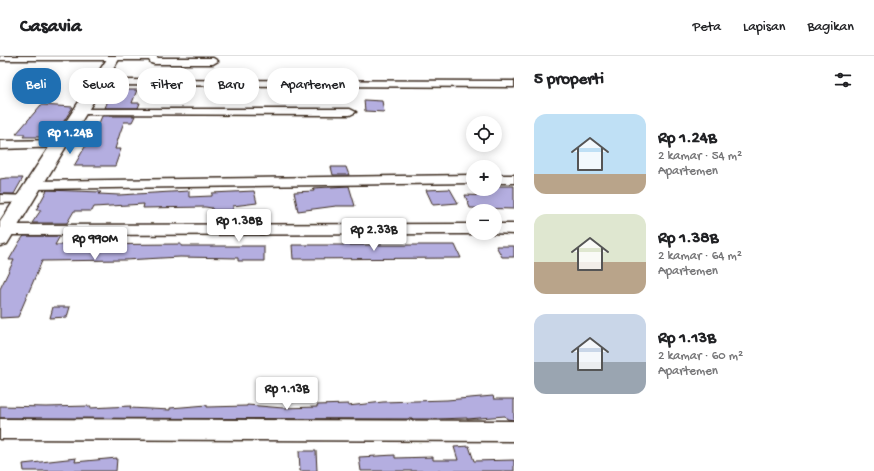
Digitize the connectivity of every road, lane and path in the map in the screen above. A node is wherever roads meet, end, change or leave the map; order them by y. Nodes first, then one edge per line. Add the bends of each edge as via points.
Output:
1 (0, 57) edge
2 (115, 57) edge
3 (214, 61) dead end
4 (108, 68) edge
5 (129, 83) edge
6 (514, 84) edge
7 (85, 104) edge
8 (80, 112) junction
9 (350, 112) dead end
10 (60, 144) junction
11 (0, 145) edge
12 (466, 179) edge
13 (502, 179) edge
14 (514, 179) edge
15 (34, 185) junction
16 (0, 199) edge
17 (25, 199) junction
18 (466, 229) edge
19 (502, 229) edge
20 (514, 229) edge
21 (3, 235) edge
22 (0, 429) edge
23 (514, 431) edge

1 - 2 street
2 - 3 street via 149,57 154,61
2 - 4 street
5 - 6 street
7 - 8 street
8 - 9 street
8 - 10 street
10 - 11 street
10 - 15 street
12 - 15 street
13 - 14 street
15 - 17 street
16 - 17 street
17 - 21 street
18 - 21 street
19 - 20 street
22 - 23 street

